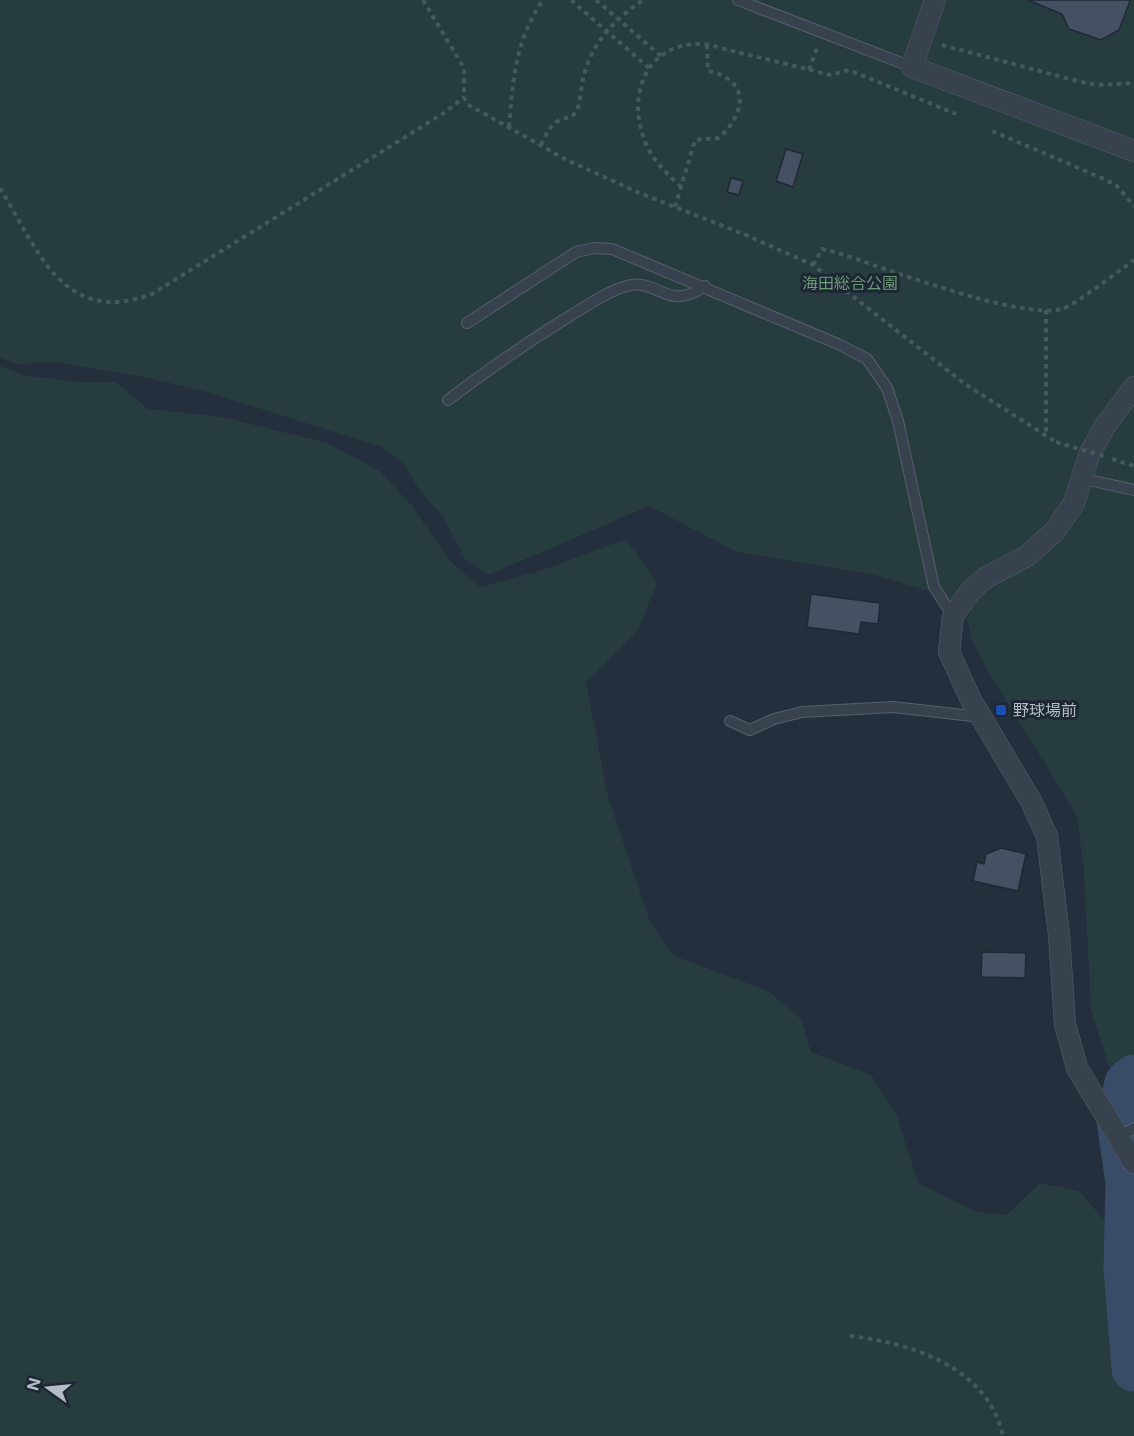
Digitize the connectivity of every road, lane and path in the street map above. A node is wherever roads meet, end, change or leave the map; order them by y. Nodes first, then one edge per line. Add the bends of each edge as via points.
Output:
1 (423, 0) edge
2 (543, 0) edge
3 (571, 0) edge
4 (596, 0) edge
5 (643, 0) edge
6 (738, 0) edge
7 (935, 0) edge
8 (619, 20) junction
9 (607, 31) junction
10 (707, 45) junction
11 (920, 45) junction
12 (662, 57) junction
13 (912, 67) junction
14 (649, 69) junction
15 (1134, 83) edge
16 (464, 97) junction
17 (956, 114) dead end
18 (509, 127) junction
19 (992, 131) dead end
20 (541, 145) junction
21 (1134, 151) edge
22 (681, 187) junction
23 (0, 188) edge
24 (1134, 206) edge
25 (675, 207) junction
26 (1134, 260) edge
27 (813, 265) junction
28 (705, 286) junction
29 (1046, 310) junction
30 (467, 323) dead end
31 (1134, 387) edge
32 (448, 400) dead end
33 (1046, 437) junction
34 (1134, 466) edge
35 (1084, 479) junction
36 (1134, 490) edge
37 (953, 616) junction
38 (982, 717) junction
39 (730, 721) dead end
40 (1127, 1132) edge
41 (1134, 1163) edge
42 (850, 1336) dead end
43 (1003, 1436) edge

1 - 16 path via 464,68
2 - 18 path via 525,29 515,59
3 - 9 path
4 - 8 path
5 - 8 path
6 - 13 lane
7 - 11 street
8 - 9 path
8 - 12 path
9 - 14 path
9 - 20 path via 594,47 577,110 549,128
10 - 12 path via 678,48
10 - 17 path via 830,75 849,70
10 - 22 path via 708,70 728,78 740,102 737,118 719,138 695,140
11 - 13 street
11 - 15 path via 938,44 1096,85
12 - 14 path
13 - 21 street
14 - 22 path via 637,100 638,119 651,154
16 - 18 path via 467,104
16 - 23 path via 152,294 134,301 99,300 69,290 55,277
18 - 20 path
19 - 24 path via 1110,182
20 - 25 path
22 - 25 path
25 - 27 path
26 - 29 path via 1063,309
27 - 29 path via 822,249 1005,306
27 - 33 path via 965,384
28 - 30 lane via 621,252 594,248 576,252
28 - 32 lane via 682,298 636,285 616,290 517,349
28 - 37 lane via 867,359 887,388 898,421 934,587
29 - 33 path
31 - 35 street via 1089,455
33 - 34 path, bridge
35 - 36 lane
35 - 37 street via 1074,504 1055,531 1027,556 985,578
37 - 38 street via 950,652
38 - 39 lane via 893,707 802,712 774,718 750,730
38 - 40 street via 1047,836 1065,1024 1077,1068
40 - 41 street
42 - 43 path via 898,1343 931,1354 954,1368 990,1404

